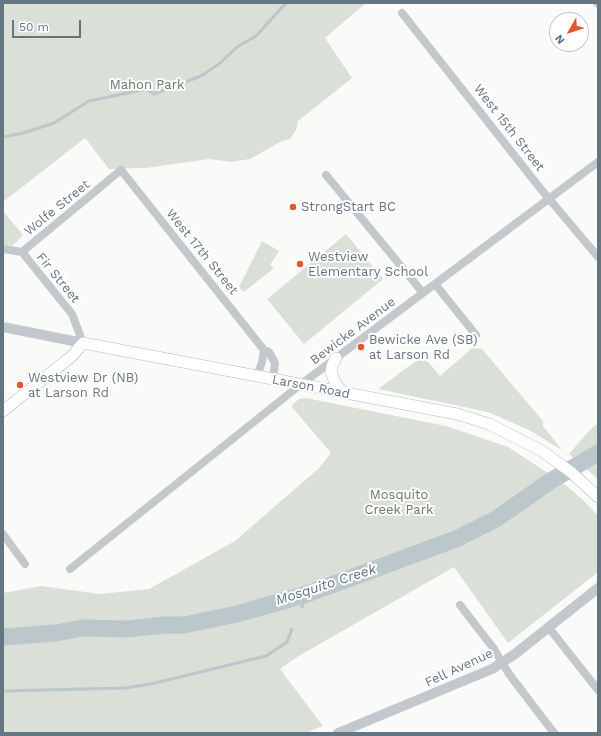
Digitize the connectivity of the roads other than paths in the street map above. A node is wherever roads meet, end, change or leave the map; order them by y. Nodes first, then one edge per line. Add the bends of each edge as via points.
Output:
1 (402, 13) dead end
2 (598, 162) edge
3 (121, 170) joint
4 (326, 175) dead end
5 (549, 198) junction
6 (3, 249) edge
7 (22, 252) junction
8 (598, 257) edge
9 (435, 284) junction
10 (423, 293) junction
11 (3, 327) edge
12 (476, 335) dead end
13 (83, 343) junction
14 (264, 350) junction
15 (336, 358) junction
16 (257, 376) junction
17 (272, 379) junction
18 (300, 385) junction
19 (345, 393) junction
20 (3, 411) edge
21 (598, 497) edge
22 (3, 534) edge
23 (25, 564) dead end
24 (70, 569) dead end
25 (598, 588) edge
26 (460, 605) dead end
27 (549, 628) junction
28 (502, 663) junction
29 (598, 690) edge
30 (338, 733) edge
31 (554, 733) edge

1 - 5 street, West 15th Street
2 - 5 street, Bewicke Avenue
3 - 7 street, Wolfe Street
3 - 14 street, West 17th Street
4 - 10 street
5 - 8 street, West 15th Street
5 - 9 street, Bewicke Avenue
6 - 7 street, Wolfe Street
7 - 13 street, Fir Street via 72,314
9 - 10 street, Bewicke Avenue
9 - 12 street
10 - 15 street, Bewicke Avenue
11 - 13 street, Larson Road
13 - 16 main road, Larson Road
13 - 20 main road via 72,356
14 - 16 street
14 - 17 street, West 17th Street via 270,352 275,363
15 - 18 street, Bewicke Avenue
15 - 19 main road via 331,372 336,384
16 - 17 main road, Larson Road
17 - 18 main road, Larson Road
18 - 19 main road, Larson Road
18 - 24 street, Bewicke Avenue
19 - 21 main road, Larson Road via 457,414 489,424 522,439 561,463
22 - 23 street
25 - 27 street, Fell Avenue
26 - 28 street
27 - 28 street, Fell Avenue
27 - 29 street
28 - 30 street, Fell Avenue via 480,675
28 - 31 street

